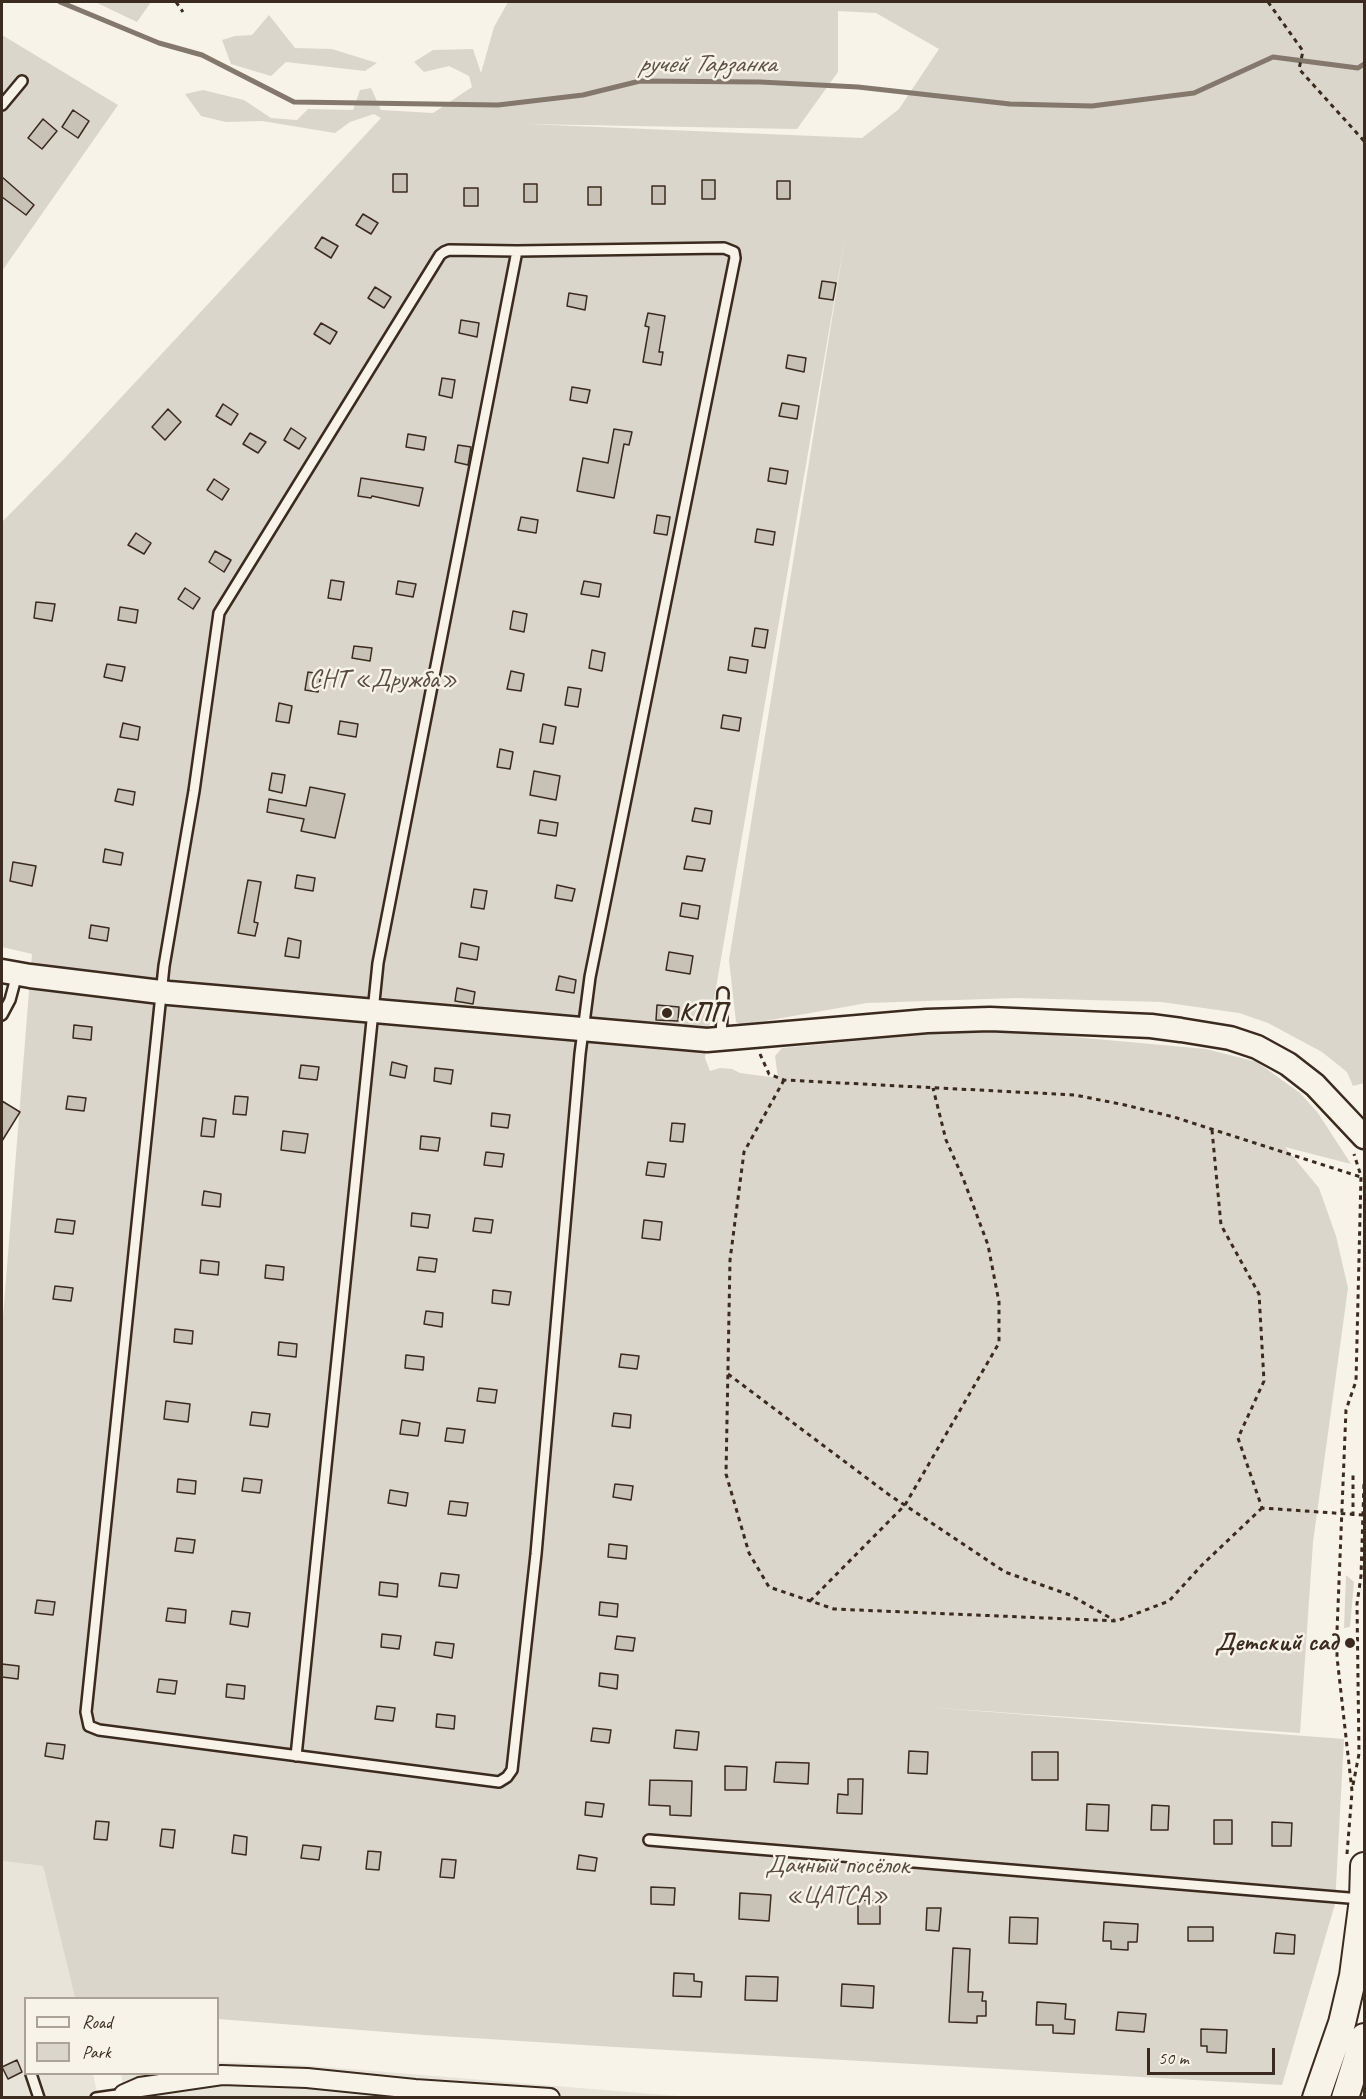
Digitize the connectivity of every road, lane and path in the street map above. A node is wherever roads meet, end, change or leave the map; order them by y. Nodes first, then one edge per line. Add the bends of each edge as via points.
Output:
1 (176, 2) edge
2 (1268, 2) edge
3 (183, 12) dead end
4 (22, 81) dead end
5 (2, 105) edge
6 (1365, 141) edge
7 (517, 251) junction
8 (9, 972) edge
9 (161, 992) junction
10 (723, 993) dead end
11 (374, 1010) junction
12 (2, 1015) edge
13 (584, 1028) junction
14 (721, 1040) junction
15 (758, 1048) dead end
16 (784, 1080) junction
17 (933, 1088) junction
18 (1212, 1130) junction
19 (1358, 1144) edge
20 (1363, 1177) edge
21 (728, 1374) junction
22 (1353, 1475) dead end
23 (1365, 1482) edge
24 (905, 1505) junction
25 (1263, 1508) junction
26 (1342, 1514) junction
27 (1363, 1515) edge
28 (1353, 1516) junction
29 (810, 1601) junction
30 (1117, 1621) junction
31 (296, 1756) junction
32 (1352, 1791) junction
33 (649, 1840) dead end
34 (1356, 1864) edge
35 (1363, 1899) edge
36 (1365, 2037) edge
37 (32, 2075) edge
38 (124, 2096) edge
39 (39, 2097) edge
40 (96, 2097) edge
41 (550, 2097) edge
42 (1316, 2097) edge
43 (1345, 2097) edge

1 - 3 path
2 - 6 path via 1303,51 1299,69
4 - 5 lane
7 - 9 lane via 449,249 440,255 219,613
7 - 11 lane via 383,932
7 - 13 lane via 724,248 734,252 735,258 590,977
8 - 9 street
8 - 12 lane via 10,1000
9 - 11 street
9 - 31 lane via 87,1721 99,1730
10 - 14 lane
11 - 13 street
11 - 31 lane
13 - 14 street
13 - 31 lane via 537,1554 512,1770 499,1782
14 - 19 street via 990,1018 1151,1026 1212,1034 1257,1047 1288,1064 1314,1085
15 - 16 path via 769,1074
16 - 17 path
16 - 21 path via 744,1152 730,1260
17 - 18 path via 1075,1095
17 - 24 path via 946,1140 988,1245 999,1302 999,1343
18 - 20 path
18 - 25 path via 1221,1224 1259,1294 1264,1381 1238,1438
19 - 20 path
20 - 26 path via 1356,1381 1346,1410
21 - 24 path
21 - 29 path via 726,1474 749,1553 769,1587
22 - 28 path
23 - 27 path
24 - 29 path
24 - 30 path via 1005,1572 1070,1595
25 - 26 path
25 - 30 path via 1169,1601
26 - 28 path
26 - 32 path via 1337,1657
27 - 28 path
27 - 32 path via 1357,1604 1359,1754
29 - 30 path via 834,1609
32 - 34 path
33 - 35 lane
34 - 35 main road
35 - 42 main road via 1348,2000
36 - 43 main road
37 - 39 lane
38 - 40 lane
38 - 41 street via 140,2087 222,2075

